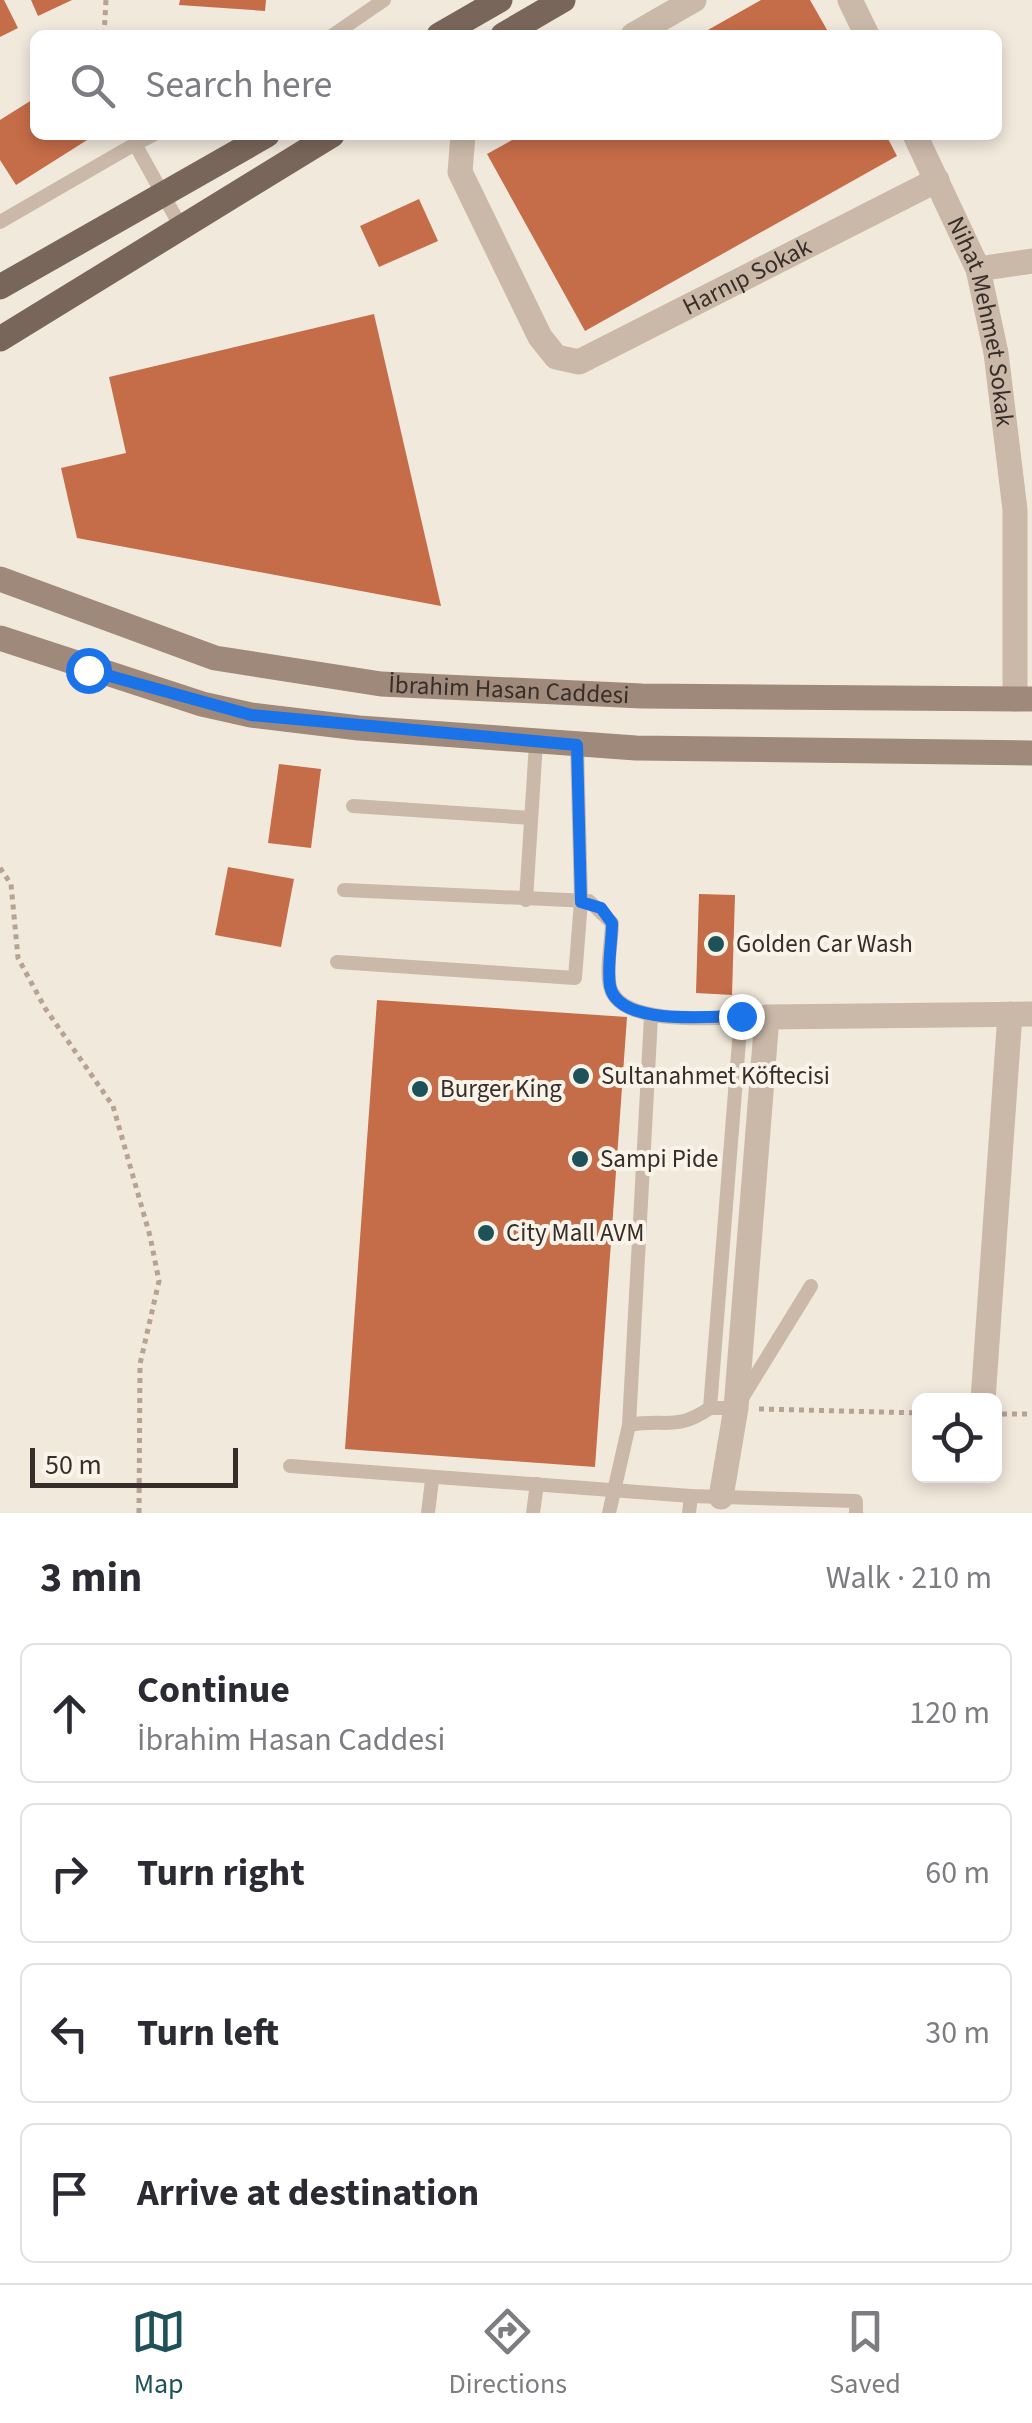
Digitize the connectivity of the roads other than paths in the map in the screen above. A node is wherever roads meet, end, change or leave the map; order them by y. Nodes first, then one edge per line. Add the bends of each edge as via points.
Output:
1 (384, 0) edge
2 (500, 0) edge
3 (563, 0) edge
4 (694, 0) edge
5 (850, 0) edge
6 (340, 30) edge
7 (449, 30) edge
8 (512, 30) edge
9 (642, 30) edge
10 (865, 30) edge
11 (144, 140) edge
12 (258, 140) edge
13 (324, 140) edge
14 (463, 140) edge
15 (917, 140) edge
16 (136, 144) junction
17 (937, 180) junction
18 (166, 193) junction
19 (0, 222) edge
20 (181, 227) junction
21 (1032, 261) edge
22 (978, 269) junction
23 (0, 288) edge
24 (0, 338) edge
25 (0, 579) edge
26 (0, 638) edge
27 (1024, 699) edge
28 (536, 743) junction
29 (577, 745) junction
30 (1032, 753) edge
31 (353, 806) dead end
32 (531, 818) junction
33 (344, 890) dead end
34 (526, 900) junction
35 (581, 902) junction
36 (337, 962) dead end
37 (1021, 1014) edge
38 (754, 1016) junction
39 (651, 1017) junction
40 (811, 1286) dead end
41 (984, 1393) edge
42 (710, 1408) junction
43 (736, 1408) junction
44 (629, 1424) junction
45 (290, 1466) dead end
46 (432, 1480) junction
47 (537, 1484) junction
48 (612, 1490) junction
49 (692, 1496) junction
50 (721, 1497) junction
51 (753, 1506) edge
52 (809, 1506) edge
53 (428, 1513) edge
54 (533, 1513) edge
55 (609, 1513) edge
56 (689, 1513) edge
57 (856, 1513) edge

1 - 6 lane
2 - 7 main road
3 - 8 main road
4 - 9 street
5 - 10 street
11 - 16 lane
12 - 18 main road
13 - 20 main road
14 - 17 street, Harnıp Sokak via 460,172 540,337 556,357 578,362
15 - 17 street, Nihat Mehmet Sokak
16 - 18 lane
16 - 19 lane
17 - 22 street, Nihat Mehmet Sokak
18 - 20 lane
18 - 23 main road
20 - 24 main road
21 - 22 street
22 - 27 street, Nihat Mehmet Sokak via 996,353 1015,510
25 - 27 main road, İbrahim Hasan Caddesi via 215,658 381,684 642,696
26 - 28 main road, İbrahim Hasan Caddesi via 251,715
28 - 29 main road, İbrahim Hasan Caddesi
28 - 32 lane
29 - 30 main road, İbrahim Hasan Caddesi
29 - 35 lane
31 - 32 lane
32 - 34 lane
33 - 34 lane
34 - 35 lane
35 - 36 lane via 575,978
35 - 39 lane via 601,908 612,923 610,989 621,1004
37 - 38 street
37 - 41 street
38 - 39 lane
38 - 42 lane
38 - 43 street
39 - 44 lane
40 - 43 lane
42 - 43 lane
42 - 44 lane via 686,1424
43 - 50 street
44 - 48 lane
45 - 46 lane
46 - 47 lane
46 - 53 lane
47 - 48 lane
47 - 54 lane
48 - 49 lane
48 - 55 lane
49 - 50 lane
49 - 56 lane
50 - 51 lane
51 - 52 lane
52 - 57 lane via 856,1501

